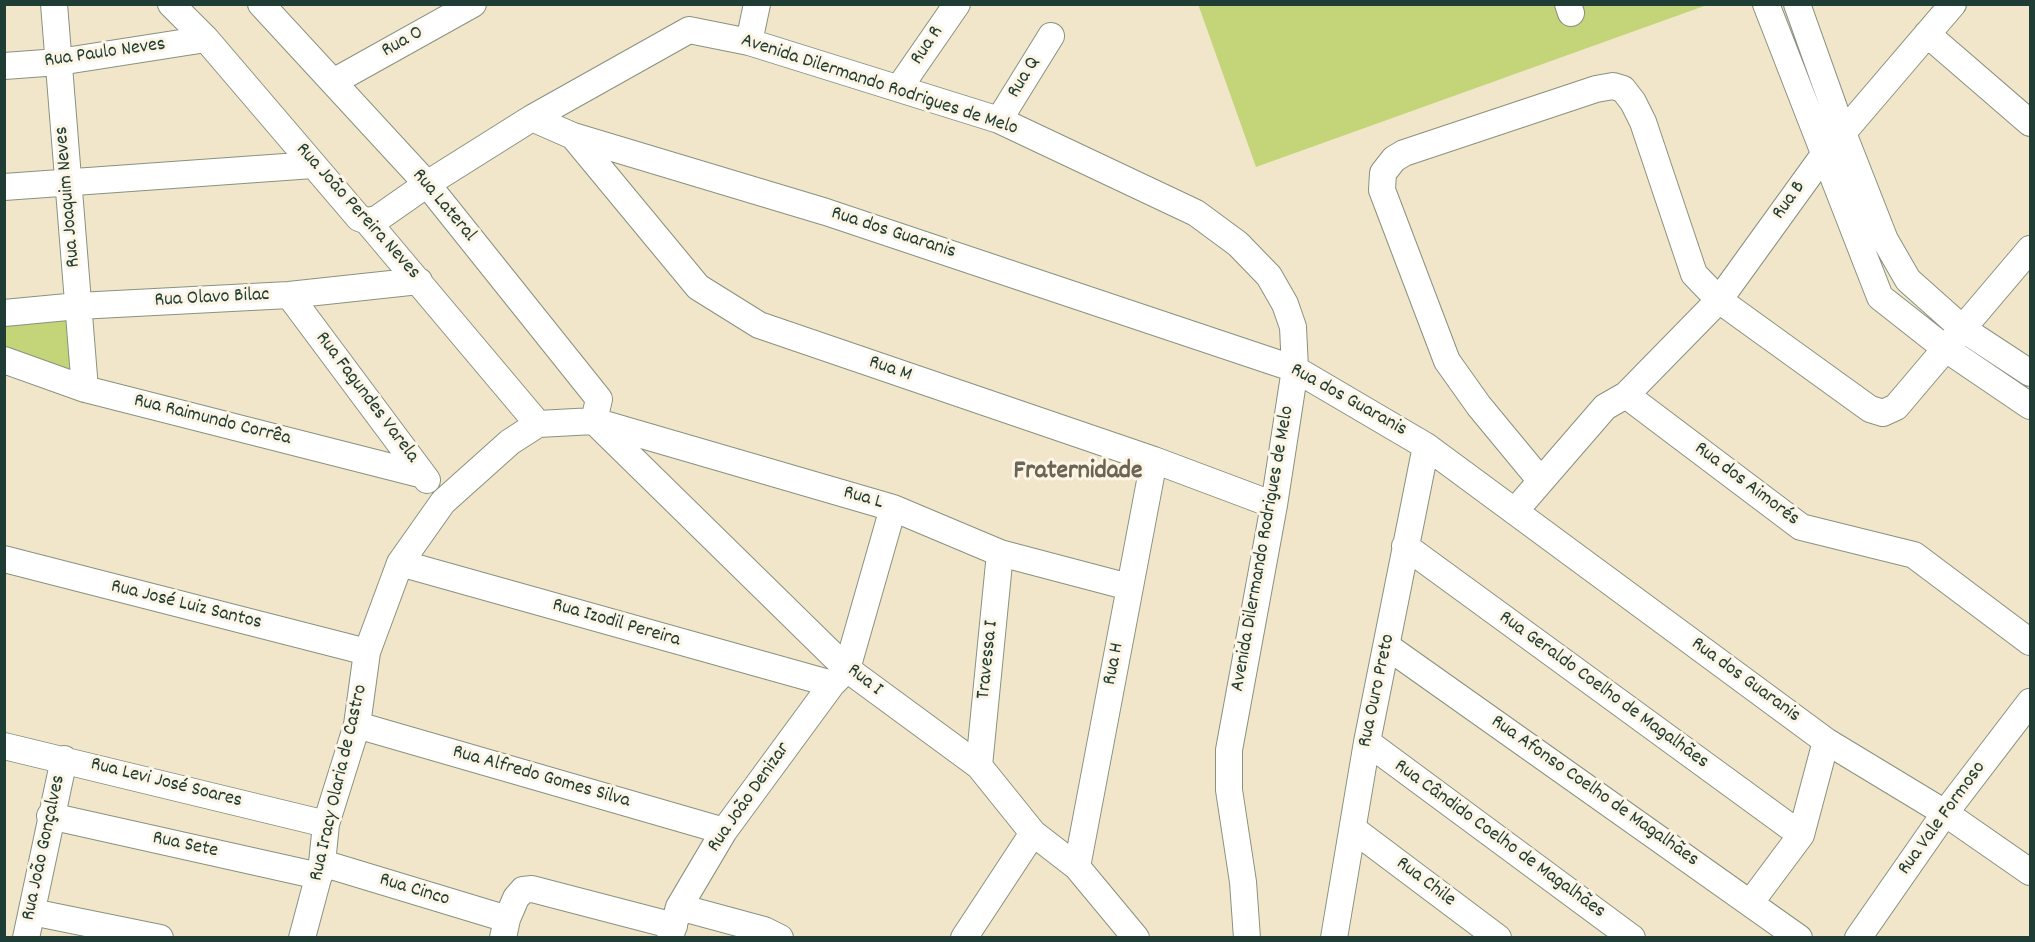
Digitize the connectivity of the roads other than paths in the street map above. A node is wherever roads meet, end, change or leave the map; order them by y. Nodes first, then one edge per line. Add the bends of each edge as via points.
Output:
1 (54, 4) edge
2 (171, 4) edge
3 (261, 4) edge
4 (473, 4) edge
5 (758, 4) edge
6 (957, 4) edge
7 (1766, 4) edge
8 (1797, 4) edge
9 (1953, 4) edge
10 (1927, 34) junction
11 (1051, 36) dead end
12 (206, 39) junction
13 (749, 42) junction
14 (59, 62) junction
15 (4, 66) edge
16 (333, 82) junction
17 (899, 88) junction
18 (531, 118) junction
19 (999, 120) junction
20 (2031, 123) edge
21 (1843, 133) junction
22 (573, 136) junction
23 (1823, 156) junction
24 (313, 165) junction
25 (68, 181) junction
26 (426, 184) junction
27 (4, 187) edge
28 (367, 221) junction
29 (2031, 249) edge
30 (419, 281) junction
31 (289, 295) junction
32 (1719, 300) junction
33 (78, 306) junction
34 (4, 313) edge
35 (1963, 329) junction
36 (1946, 349) junction
37 (4, 360) edge
38 (1295, 369) junction
39 (2031, 374) edge
40 (85, 389) junction
41 (1626, 395) junction
42 (2031, 406) edge
43 (594, 421) junction
44 (538, 424) junction
45 (1426, 446) junction
46 (1154, 460) junction
47 (423, 475) junction
48 (1541, 481) junction
49 (443, 502) junction
50 (1274, 505) junction
51 (893, 508) junction
52 (1515, 511) junction
53 (1406, 546) junction
54 (1000, 553) junction
55 (4, 560) edge
56 (400, 563) junction
57 (1130, 587) junction
58 (2031, 642) edge
59 (1388, 647) junction
60 (367, 652) junction
61 (839, 676) junction
62 (2031, 702) edge
63 (357, 726) junction
64 (1826, 741) junction
65 (1367, 742) junction
66 (4, 746) edge
67 (64, 759) junction
68 (979, 766) junction
69 (1945, 813) junction
70 (50, 816) junction
71 (326, 824) junction
72 (1353, 829) junction
73 (724, 831) junction
74 (1033, 833) junction
75 (1801, 835) junction
76 (1077, 867) junction
77 (321, 869) junction
78 (2031, 872) edge
79 (1751, 902) junction
80 (32, 912) junction
81 (674, 923) edge
82 (505, 928) edge
83 (769, 935) edge
84 (26, 938) edge
85 (160, 938) edge
86 (302, 938) edge
87 (964, 938) edge
88 (1136, 938) edge
89 (1247, 938) edge
90 (1334, 938) edge
91 (1498, 938) edge
92 (1632, 938) edge
93 (1799, 938) edge
94 (1858, 938) edge

1 - 14 street, Rua Joaquim Neves
2 - 12 street, Rua João Pereira Neves
3 - 16 street, Rua Lateral
4 - 16 street, Rua O
5 - 13 street
6 - 17 street, Rua R
7 - 23 street
8 - 21 street
9 - 10 street, Rua B
10 - 20 street
10 - 21 street, Rua B
11 - 19 street, Rua Q
12 - 14 street, Rua Paulo Neves
12 - 24 street, Rua João Pereira Neves
13 - 17 street, Avenida Dilermando Rodrigues de Melo
13 - 18 street, Avenida Dilermando Rodrigues de Melo via 689,30
14 - 15 street, Rua Paulo Neves
14 - 25 street, Rua Joaquim Neves
16 - 26 street, Rua Lateral
17 - 19 street, Avenida Dilermando Rodrigues de Melo
18 - 22 street, Rua dos Guaranis
18 - 26 street, Avenida Dilermando Rodrigues de Melo
19 - 38 street, Avenida Dilermando Rodrigues de Melo via 1196,213 1238,244 1269,276 1285,304 1293,327
21 - 23 street, Rua B
21 - 35 street via 1885,240 1908,280
22 - 38 street, Rua dos Guaranis via 826,212
22 - 46 street, Rua M via 698,287 759,325
23 - 32 street, Rua B
23 - 36 street via 1880,297
24 - 25 street
24 - 28 street, Rua João Pereira Neves via 359,218
25 - 27 street
25 - 33 street, Rua Joaquim Neves
26 - 28 street, Avenida Dilermando Rodrigues de Melo via 377,219
26 - 43 street, Rua Lateral via 599,399
28 - 30 street, Rua João Pereira Neves
29 - 35 street
30 - 31 street, Rua Olavo Bilac
30 - 44 street, Rua João Pereira Neves
31 - 33 street, Rua Olavo Bilac
31 - 47 street, Rua Fagundes Varela
32 - 36 street via 1870,409 1883,413 1896,408
32 - 41 street, Rua B
32 - 48 street via 1694,274 1643,122 1623,89 1596,88 1394,159 1383,173 1382,190 1447,362
33 - 34 street, Rua Olavo Bilac
33 - 40 street, Rua Joaquim Neves
35 - 36 street
35 - 39 street
36 - 42 street
37 - 40 street, Rua Raimundo Corrêa
38 - 45 street, Rua dos Guaranis
38 - 50 street, Avenida Dilermando Rodrigues de Melo
40 - 47 street, Rua Raimundo Corrêa
41 - 48 street, Rua B via 1605,407
41 - 58 street, Rua dos Aimorés via 1802,527 1914,555
43 - 44 street, Rua Iracy Olaria de Castro
43 - 51 street, Rua L
43 - 61 street, Rua I
44 - 49 street, Rua Iracy Olaria de Castro via 510,442
45 - 52 street, Rua dos Guaranis
45 - 53 street, Rua Ouro Preto
46 - 50 street, Rua M
46 - 57 street, Rua H
47 - 49 street, Rua Fagundes Varela
48 - 52 street, Rua B
49 - 56 street, Rua Iracy Olaria de Castro
50 - 89 street, Avenida Dilermando Rodrigues de Melo via 1229,750 1229,790
51 - 54 street, Rua L
51 - 61 street
52 - 64 street, Rua dos Guaranis
53 - 59 street, Rua Ouro Preto
53 - 75 street, Rua Geraldo Coelho de Magalhães
54 - 57 street, Rua L
54 - 68 street, Travessa I
55 - 60 street, Rua José Luiz Santos
56 - 60 street, Rua Iracy Olaria de Castro
56 - 61 street, Rua Izodil Pereira
57 - 76 street, Rua H
59 - 65 street, Rua Ouro Preto
59 - 79 street, Rua Afonso Coelho de Magalhães
60 - 63 street, Rua Iracy Olaria de Castro
61 - 68 street, Rua I
61 - 73 street, Rua João Denizar
62 - 69 street, Rua Vale Formoso
63 - 71 street, Rua Iracy Olaria de Castro
63 - 73 street, Rua Alfredo Gomes Silva
64 - 69 street, Rua dos Guaranis
64 - 75 street
65 - 72 street, Rua Ouro Preto
65 - 92 street, Rua Cândido Coelho de Magalhães
66 - 67 street, Rua Levi José Soares
67 - 70 street, Rua João Gonçalves
67 - 71 street, Rua Levi José Soares
68 - 74 street, Rua I
69 - 78 street, Rua dos Guaranis
69 - 94 street, Rua Vale Formoso
70 - 77 street, Rua Sete
70 - 80 street, Rua João Gonçalves
71 - 77 street, Rua Iracy Olaria de Castro
72 - 90 street, Rua Ouro Preto
72 - 91 street, Rua Chile
73 - 81 street, Rua João Denizar
74 - 76 street, Rua I
74 - 87 street
75 - 79 street
76 - 88 street, Rua I
77 - 82 street, Rua Cinco
77 - 86 street, Rua Iracy Olaria de Castro
79 - 93 street, Rua Afonso Coelho de Magalhães
80 - 84 street, Rua João Gonçalves
80 - 85 street
81 - 82 street via 532,889 523,890 516,898
81 - 83 street

